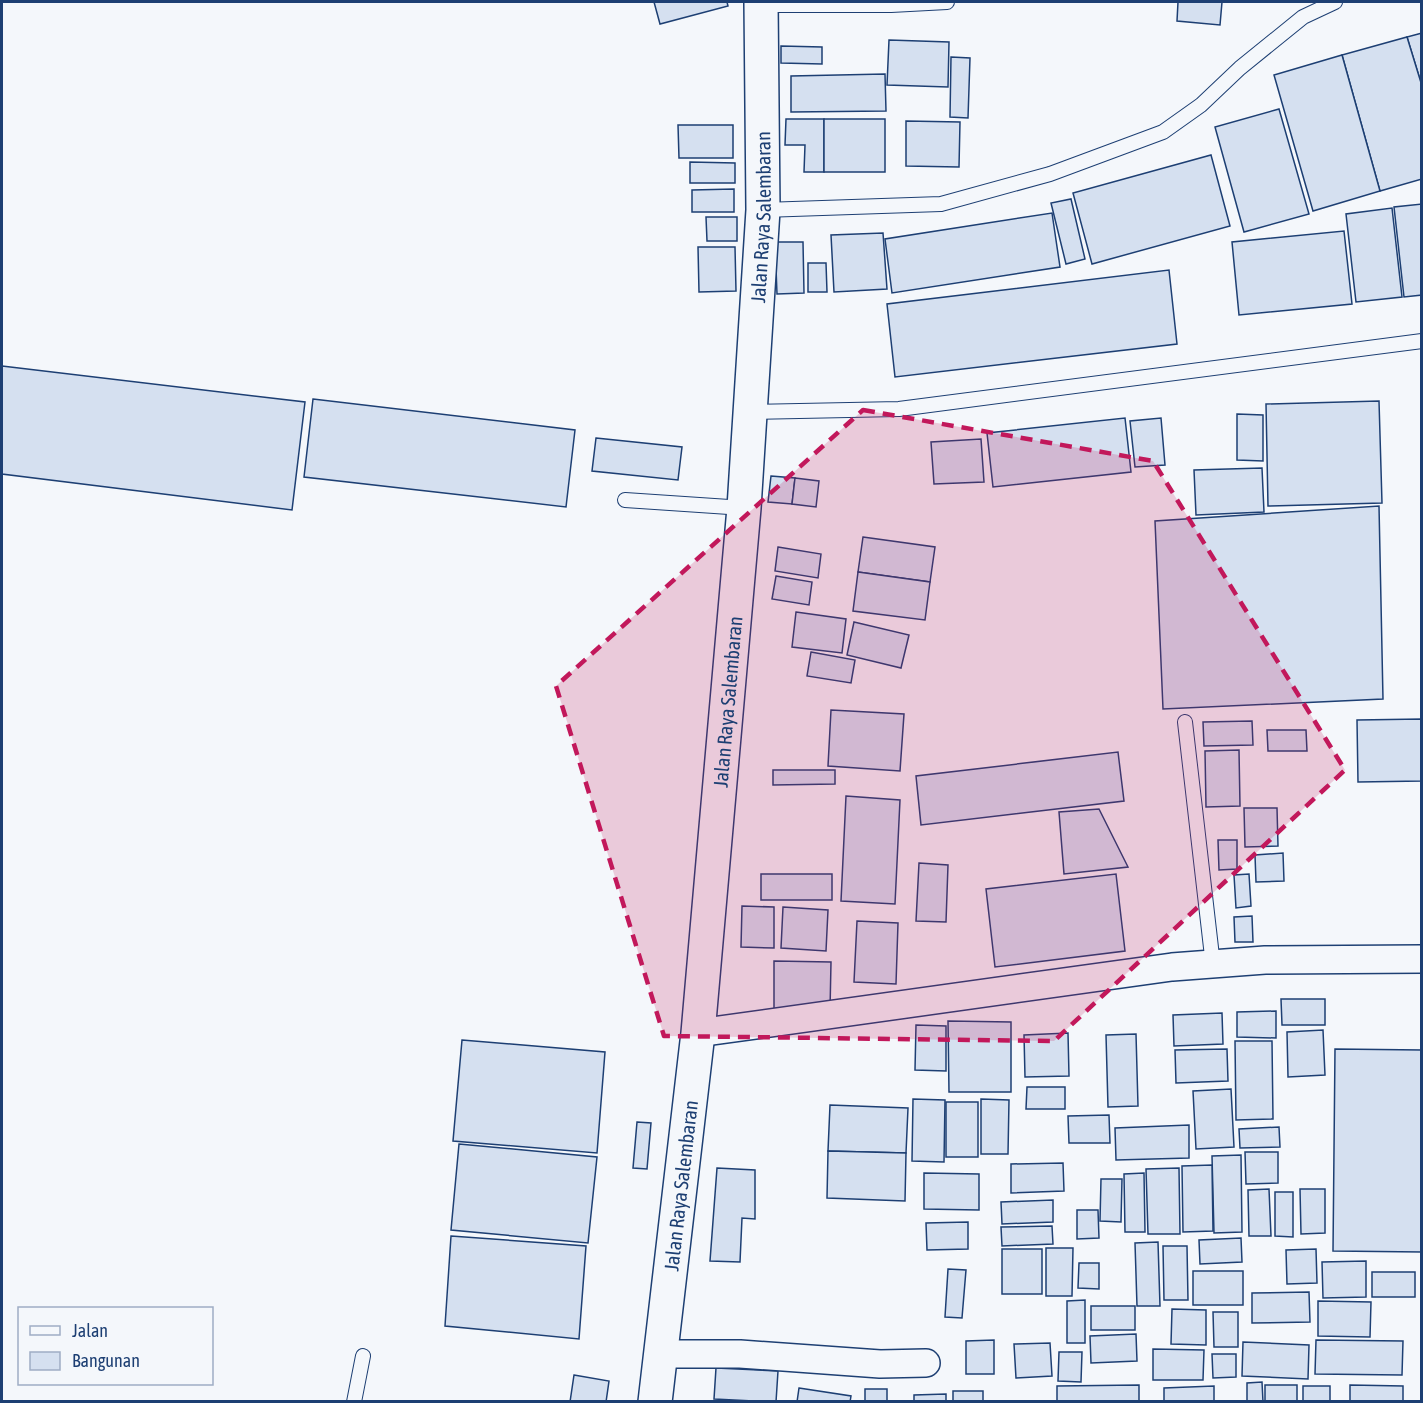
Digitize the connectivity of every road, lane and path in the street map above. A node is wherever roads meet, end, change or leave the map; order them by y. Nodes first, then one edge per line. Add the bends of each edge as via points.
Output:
1 (947, 2) edge
2 (1335, 2) edge
3 (761, 3) edge
4 (763, 210) junction
5 (1422, 341) edge
6 (750, 412) junction
7 (625, 500) dead end
8 (744, 508) junction
9 (1185, 722) dead end
10 (1422, 959) edge
11 (1213, 965) junction
12 (698, 1034) junction
13 (660, 1354) junction
14 (363, 1356) dead end
15 (926, 1363) dead end
16 (354, 1401) edge
17 (655, 1401) edge

1 - 3 lane
2 - 4 lane via 1303,17 1201,105 1162,132 1050,174 941,204
3 - 4 main road, Jalan Raya Salembaran
4 - 6 main road, Jalan Raya Salembaran
5 - 6 lane via 899,409
6 - 8 main road, Jalan Raya Salembaran
7 - 8 lane
8 - 12 main road, Jalan Raya Salembaran
9 - 11 lane
10 - 11 street via 1265,960
11 - 12 street
12 - 13 main road, Jalan Raya Salembaran
13 - 15 street
13 - 17 main road, Jalan Raya Salembaran
14 - 16 lane

